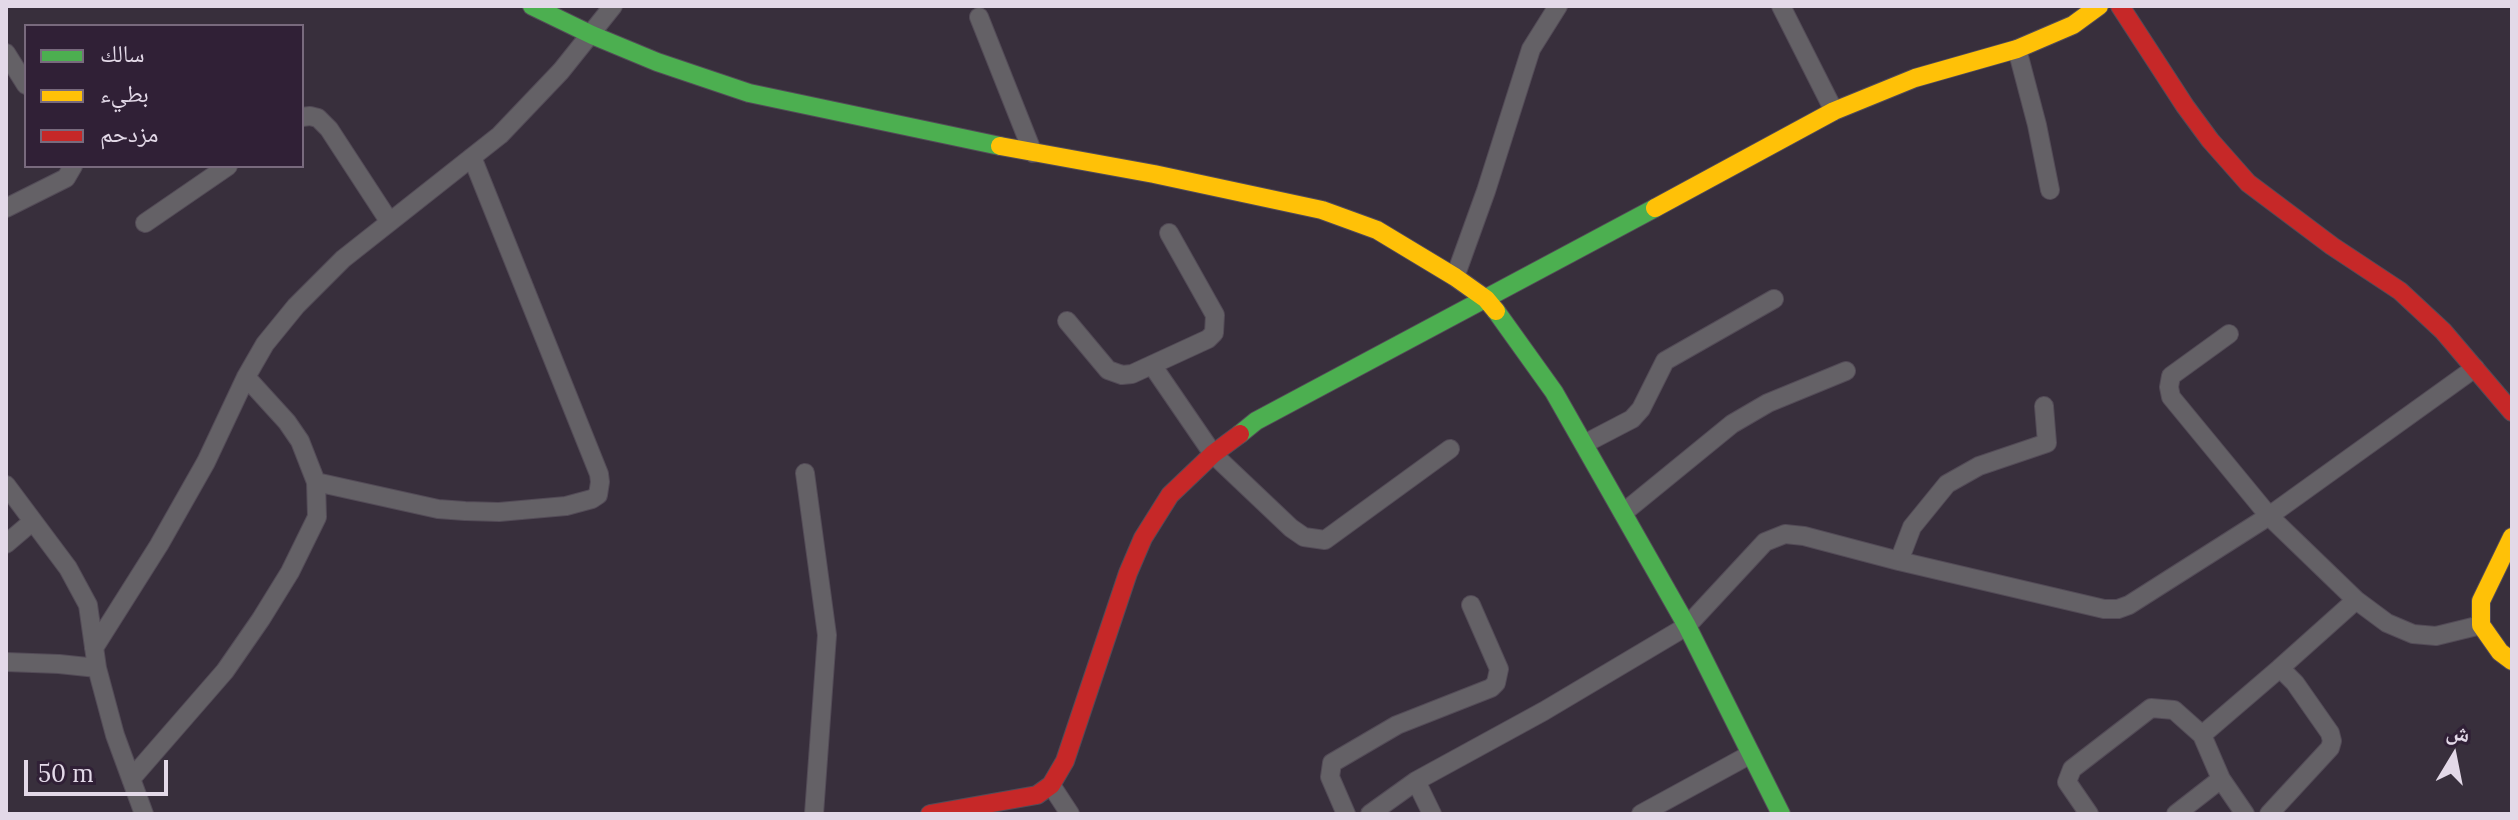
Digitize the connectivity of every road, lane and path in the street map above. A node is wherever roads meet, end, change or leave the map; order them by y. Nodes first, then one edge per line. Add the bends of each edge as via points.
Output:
1 (613, 6) edge
2 (1558, 6) edge
3 (1781, 6) edge
4 (2099, 6) edge
5 (2120, 6) edge
6 (536, 7) edge
7 (979, 17) dead end
8 (592, 35) junction
9 (2017, 49) junction
10 (6, 53) edge
11 (24, 82) edge
12 (1834, 111) junction
13 (304, 117) edge
14 (1033, 153) junction
15 (472, 157) junction
16 (72, 168) edge
17 (225, 168) edge
18 (2050, 190) dead end
19 (6, 208) edge
20 (389, 221) junction
21 (145, 223) dead end
22 (1169, 233) dead end
23 (1455, 277) junction
24 (1486, 299) junction
25 (1774, 299) dead end
26 (1067, 321) dead end
27 (2229, 334) dead end
28 (1152, 365) junction
29 (2475, 368) junction
30 (1846, 371) dead end
31 (246, 377) junction
32 (2044, 406) dead end
33 (2512, 412) edge
34 (1584, 444) junction
35 (1450, 449) dead end
36 (1213, 454) junction
37 (805, 473) dead end
38 (316, 482) junction
39 (6, 485) edge
40 (1623, 513) junction
41 (2269, 516) junction
42 (33, 521) junction
43 (2512, 537) edge
44 (6, 544) edge
45 (1899, 561) junction
46 (2356, 600) junction
47 (1471, 605) dead end
48 (2481, 625) junction
49 (1687, 626) junction
50 (94, 648) junction
51 (2512, 661) edge
52 (6, 662) edge
53 (97, 668) junction
54 (2280, 668) junction
55 (2202, 735) junction
56 (1751, 754) junction
57 (131, 779) junction
58 (2221, 779) junction
59 (1416, 781) junction
60 (1051, 785) junction
61 (144, 814) edge
62 (814, 814) edge
63 (930, 814) edge
64 (1070, 814) edge
65 (1346, 814) edge
66 (1370, 814) edge
67 (1432, 814) edge
68 (1641, 814) edge
69 (1781, 814) edge
70 (2089, 814) edge
71 (2176, 814) edge
72 (2245, 814) edge
73 (2269, 814) edge

1 - 8 street
2 - 23 street via 1531,49
3 - 12 street
4 - 9 street via 2073,25
5 - 29 street via 2185,106 2248,183 2400,291
6 - 8 street
7 - 14 street
8 - 14 street via 749,93
8 - 15 street via 500,135
9 - 12 street via 1915,78
9 - 18 street
10 - 11 street
12 - 24 street
13 - 20 street via 318,118 329,129
14 - 23 street via 1322,210 1377,230
15 - 20 street
15 - 38 street via 599,474 598,495 566,506 465,511
16 - 19 street via 66,178
17 - 21 street
20 - 31 street via 296,306
22 - 28 street via 1216,324 1208,339
23 - 24 street
24 - 34 street via 1534,360
24 - 36 street via 1256,421
25 - 34 street via 1665,361 1632,419
26 - 28 street via 1113,374 1132,374
27 - 41 street via 2171,376 2171,397
28 - 36 street
29 - 33 street
29 - 41 street
30 - 40 street via 1732,424
31 - 38 street via 300,441
31 - 50 street via 206,462
32 - 45 street via 2047,443 1979,466 1947,484 1912,527
34 - 40 street
35 - 36 street via 1325,540 1304,537 1291,528
36 - 60 street via 1170,495 1143,538 1065,761
37 - 62 street via 827,635
38 - 57 street via 317,517 311,533 261,619 216,682
39 - 42 street
40 - 49 street
41 - 45 street via 2118,609
41 - 46 street
42 - 44 street
42 - 50 street via 81,590
43 - 48 street via 2481,601
45 - 49 street via 1785,534 1765,542
46 - 48 street via 2413,634 2436,636
46 - 54 street
47 - 65 street via 1499,669 1496,683 1397,725 1332,763 1330,777
48 - 51 street
49 - 56 street
49 - 59 street
50 - 53 street
52 - 53 street
53 - 57 street
54 - 55 street
54 - 73 street via 2332,741
55 - 58 street
55 - 70 street via 2174,710 2151,708 2072,769 2067,782
56 - 68 street
56 - 69 street
57 - 61 street
58 - 71 street
58 - 72 street
59 - 66 street
59 - 67 street
60 - 63 street via 1037,795
60 - 64 street

